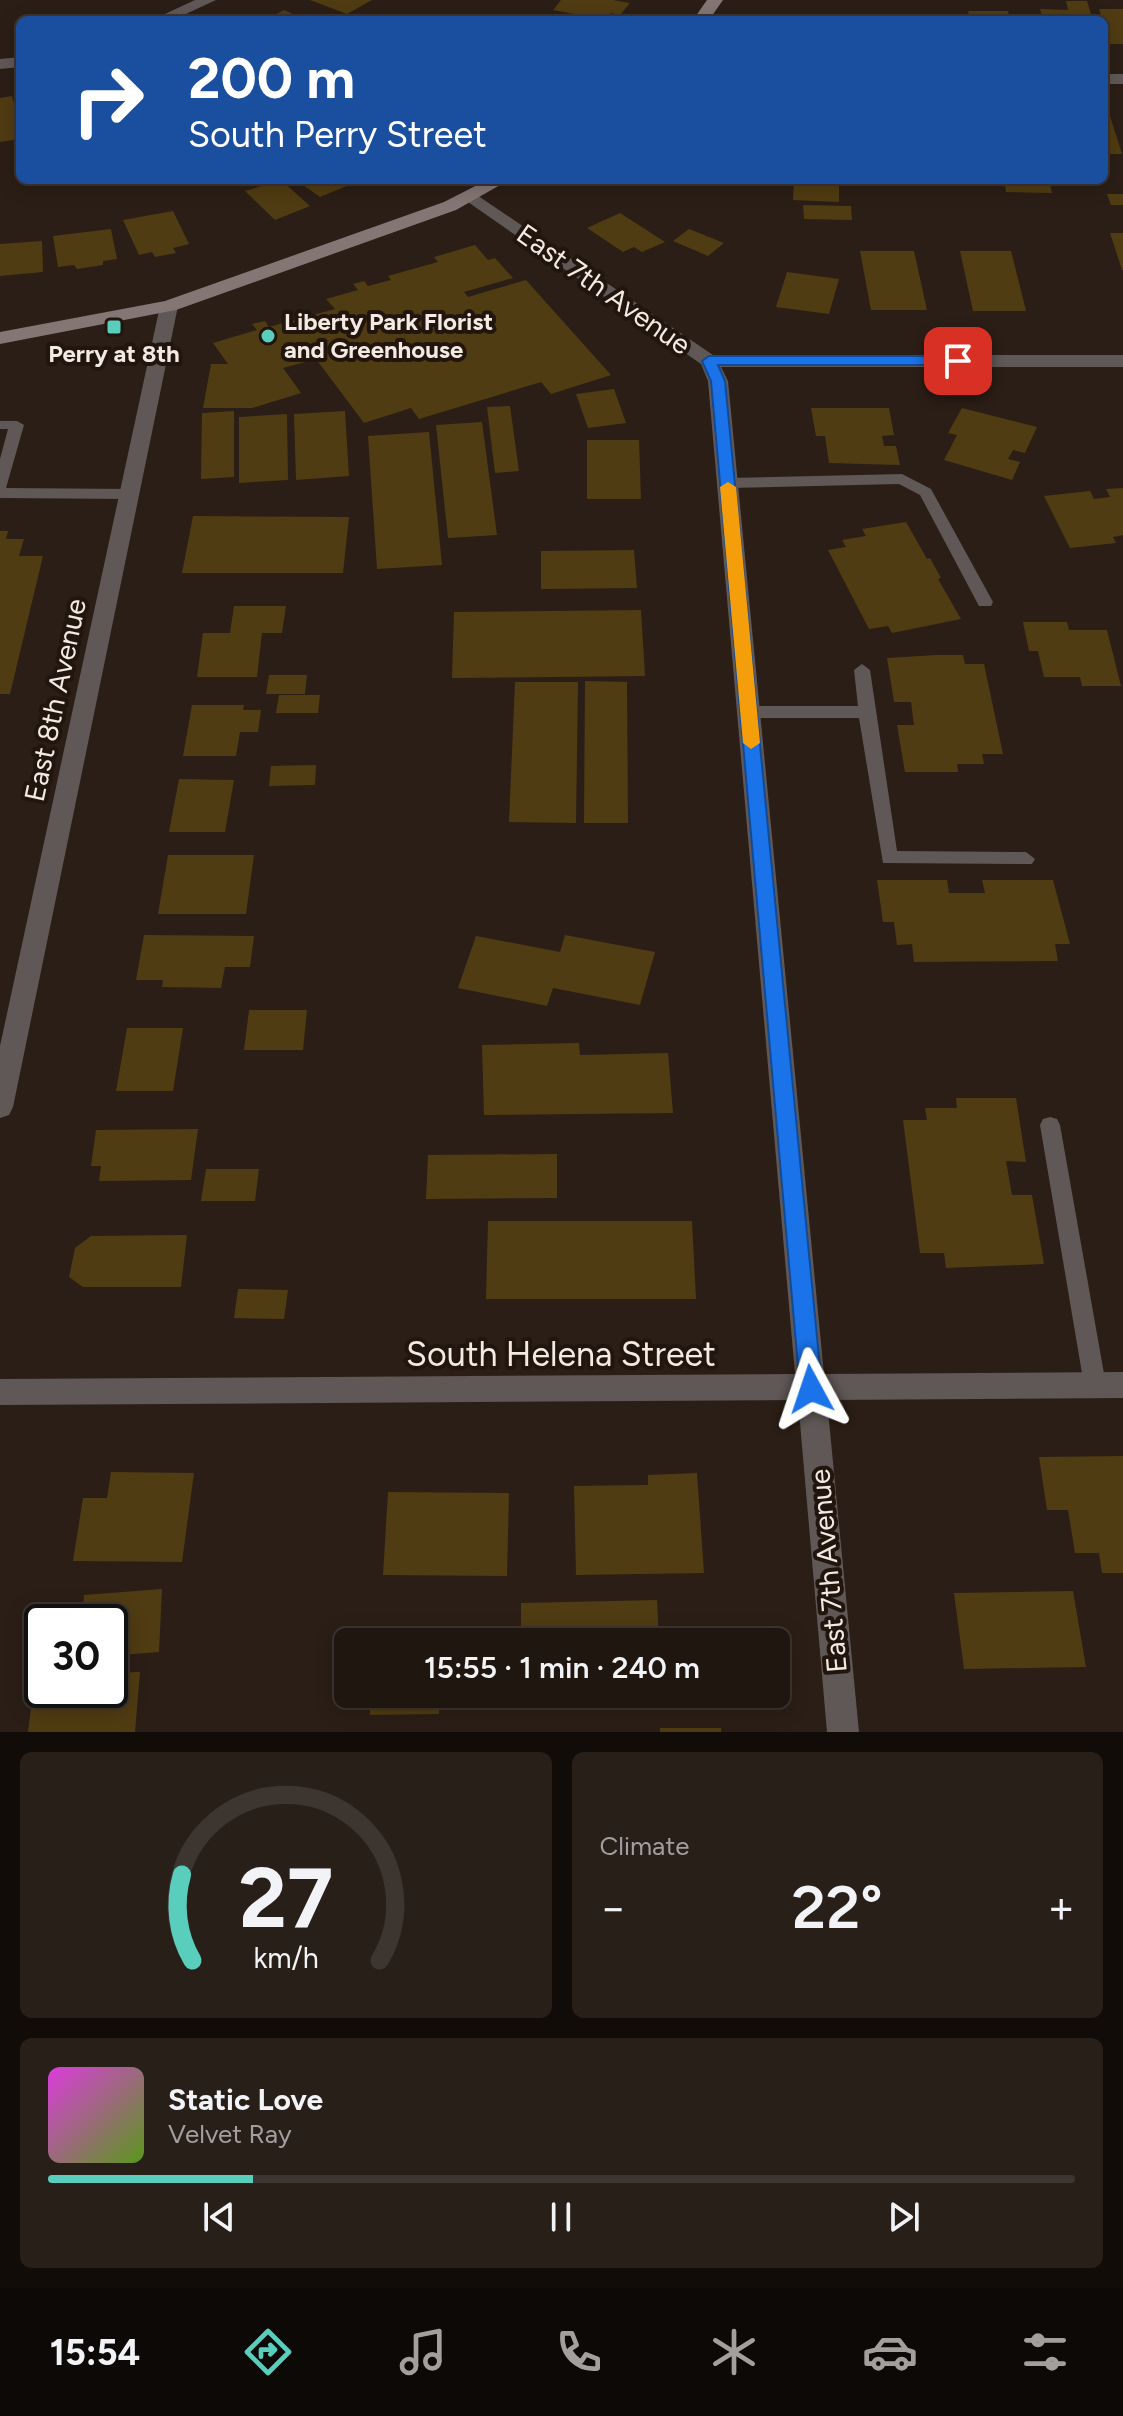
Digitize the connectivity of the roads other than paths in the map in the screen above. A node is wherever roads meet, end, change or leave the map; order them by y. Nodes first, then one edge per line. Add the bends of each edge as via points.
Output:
1 (208, 0) edge
2 (170, 16) edge
3 (493, 184) edge
4 (471, 196) junction
5 (169, 306) junction
6 (0, 338) edge
7 (709, 361) junction
8 (1123, 361) edge
9 (0, 425) edge
10 (728, 483) junction
11 (0, 486) edge
12 (0, 493) edge
13 (129, 494) junction
14 (985, 602) dead end
15 (862, 670) dead end
16 (748, 712) junction
17 (867, 712) junction
18 (1026, 859) dead end
19 (0, 1107) edge
20 (1050, 1125) dead end
21 (1109, 1385) edge
22 (811, 1389) junction
23 (0, 1392) edge
24 (843, 1732) edge

1 - 2 street
3 - 4 main road
4 - 5 main road
4 - 7 street, East 7th Avenue
5 - 6 main road
5 - 13 street, East 8th Avenue
7 - 8 street
7 - 10 street, East 7th Avenue via 718,381
9 - 11 lane via 17,425
10 - 14 lane via 902,479 926,492
10 - 16 street, East 7th Avenue
12 - 13 lane
13 - 19 street, East 8th Avenue
15 - 17 lane
16 - 17 lane
16 - 22 street, East 7th Avenue
17 - 18 lane via 889,858
20 - 21 lane
21 - 22 street, South Helena Street
22 - 23 street, South Helena Street
22 - 24 street, East 7th Avenue

